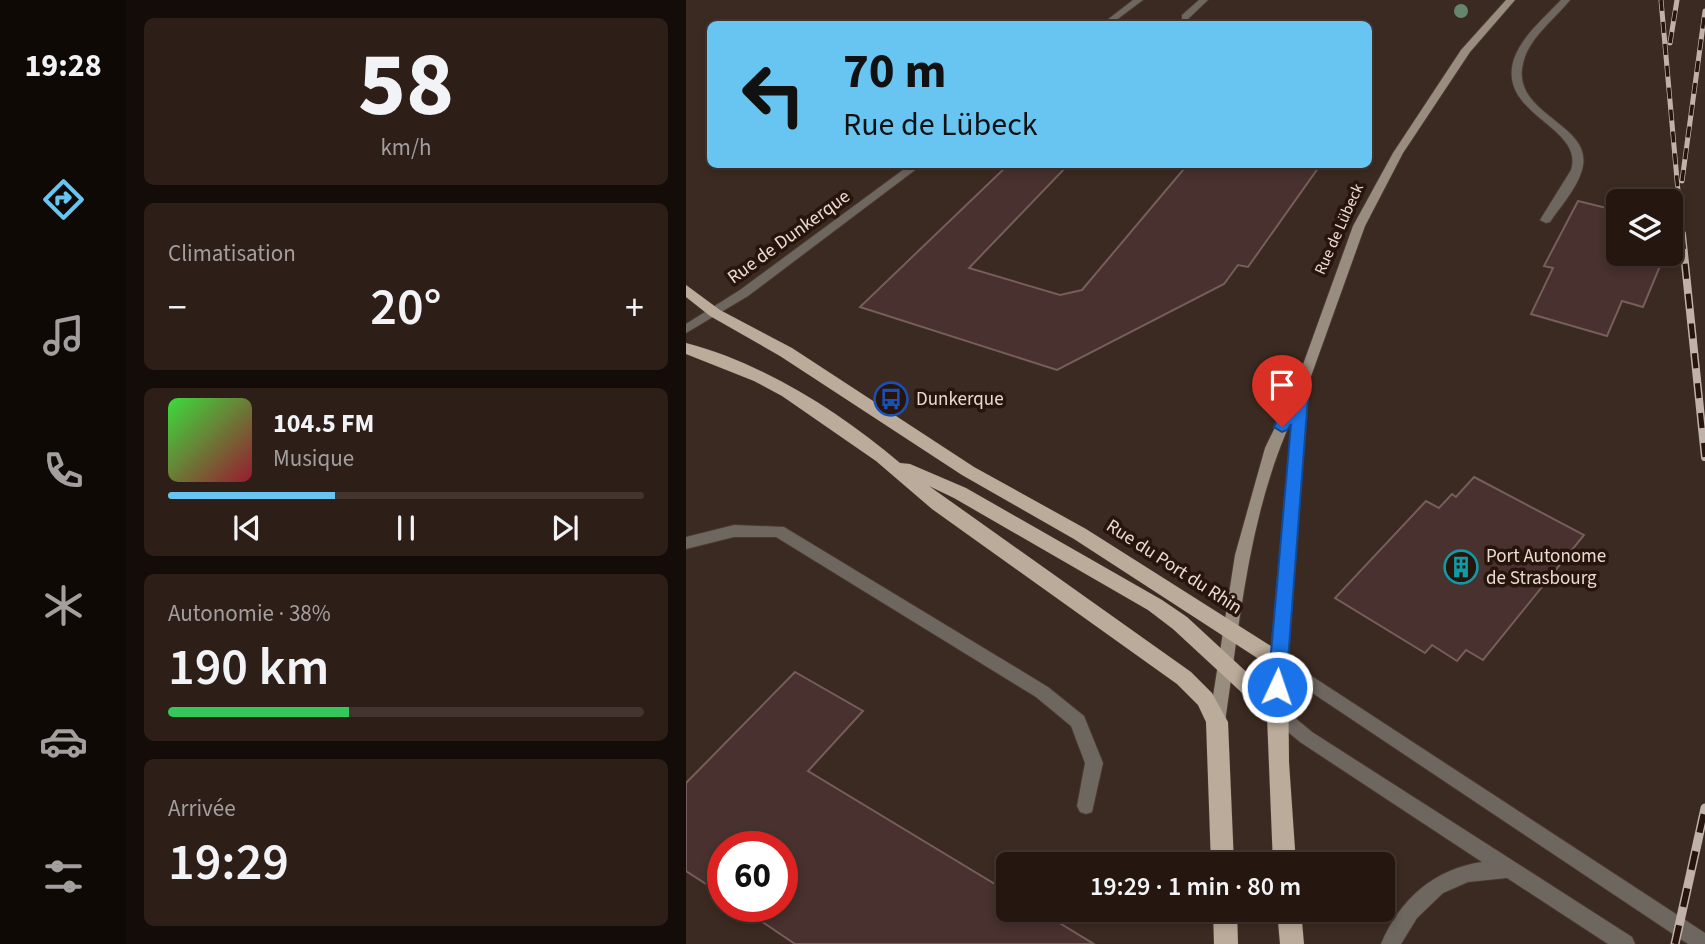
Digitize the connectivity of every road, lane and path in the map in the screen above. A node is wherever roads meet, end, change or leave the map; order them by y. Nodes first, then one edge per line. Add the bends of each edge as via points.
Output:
1 (1139, 0) edge
2 (1205, 0) edge
3 (1511, 0) edge
4 (1566, 0) edge
5 (1185, 17) dead end
6 (1110, 21) edge
7 (913, 168) edge
8 (1546, 220) dead end
9 (686, 290) edge
10 (715, 313) junction
11 (686, 329) edge
12 (686, 348) edge
13 (1301, 384) junction
14 (881, 457) junction
15 (686, 543) edge
16 (1230, 629) junction
17 (1278, 661) junction
18 (1225, 666) junction
19 (1276, 712) junction
20 (1217, 722) junction
21 (1086, 806) dead end
22 (1222, 852) edge
23 (1284, 852) edge
24 (1509, 870) junction
25 (1225, 922) edge
26 (1290, 922) edge
27 (1226, 944) edge
28 (1292, 944) edge
29 (1391, 944) edge
30 (1625, 944) edge
31 (1705, 944) edge

1 - 6 street
2 - 5 street
3 - 13 main road, Rue de Lübeck via 1466,50 1398,153 1359,226
4 - 8 street via 1528,44 1517,69 1531,108 1570,141 1578,154 1576,170
7 - 10 street, Rue de Dunkerque
9 - 10 main road, Rue du Port du Rhin
10 - 11 street, Rue de Dunkerque
10 - 16 main road, Rue du Port du Rhin via 777,346 968,471 1080,534
12 - 14 main road via 788,392
13 - 16 main road, Rue de Lübeck via 1272,448 1242,555
13 - 17 main road, Rue de Lübeck
14 - 18 main road via 960,493 1147,601 1180,623
14 - 20 main road via 938,504 1184,678 1205,699
15 - 21 street via 734,531 779,531 1042,692 1078,721 1094,763
16 - 17 main road, Rue du Port du Rhin
16 - 18 main road, Rue de Lübeck
17 - 19 main road, Rue de Lübeck
17 - 31 street, Rue du Port du Rhin
18 - 19 main road
18 - 20 main road, Rue de Lübeck
19 - 23 main road, Rue de Lübeck
19 - 24 street via 1306,737
20 - 22 main road
24 - 29 street via 1469,872 1430,889 1406,914
24 - 30 street
25 - 27 main road
26 - 28 main road

